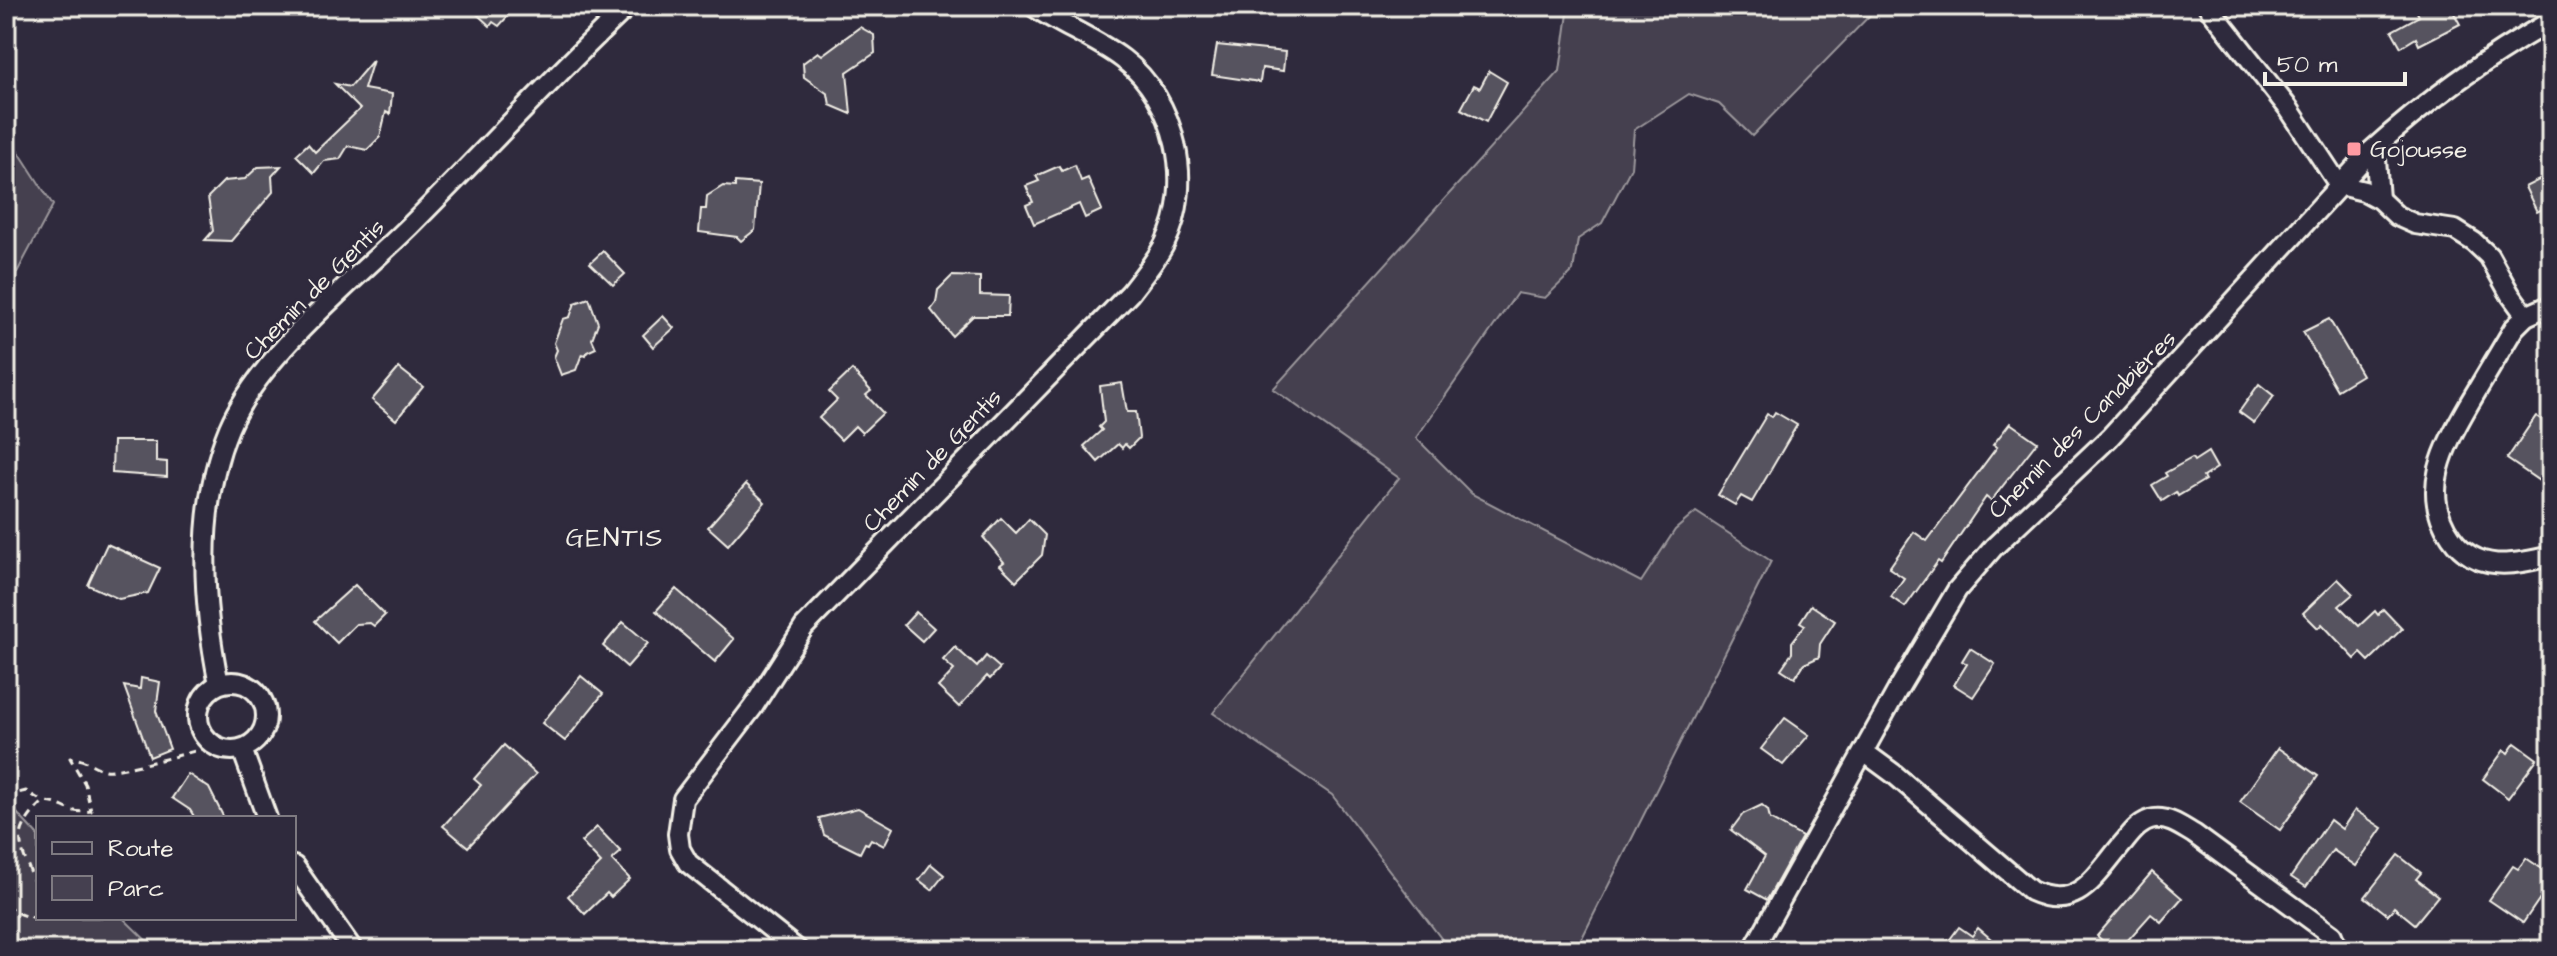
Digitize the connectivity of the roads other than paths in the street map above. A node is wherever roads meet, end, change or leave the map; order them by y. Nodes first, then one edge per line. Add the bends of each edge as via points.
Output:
1 (628, 6) edge
2 (1033, 6) edge
3 (2208, 6) edge
4 (2551, 21) edge
5 (2370, 152) junction
6 (2339, 185) junction
7 (2379, 199) junction
8 (2551, 305) edge
9 (2526, 316) junction
10 (2551, 556) edge
11 (219, 684) junction
12 (242, 749) junction
13 (1864, 752) junction
14 (266, 816) edge
15 (296, 869) edge
16 (353, 950) edge
17 (798, 950) edge
18 (1753, 950) edge
19 (2338, 950) edge

1 - 11 street, Chemin de Gentis via 290,343 243,399 218,458 207,519 209,634
2 - 17 street, Chemin de Gentis via 1125,60 1147,84 1166,114 1176,150 1176,211 1166,241 1130,293 804,627 753,707 683,799 678,834 688,863
3 - 6 street via 2289,109
4 - 5 street, Chemin des Canabières via 2417,110
5 - 6 street, Chemin des Canabières
5 - 7 street via 2376,159
6 - 7 street
6 - 13 street, Chemin des Canabières via 2110,437 1994,547 1957,590
7 - 9 street via 2397,216 2455,230 2474,242 2489,256
8 - 9 street
9 - 10 street via 2446,445 2436,484 2438,509 2457,546 2476,560 2505,565
11 - 12 street via 201,702 198,718 204,735 214,745
11 - 12 street via 247,685 260,695 267,717 262,732
12 - 14 street
13 - 18 street, Chemin des Canabières
13 - 19 street via 2047,899 2065,899 2083,888 2138,826 2155,819 2172,821 2332,935
15 - 16 street

